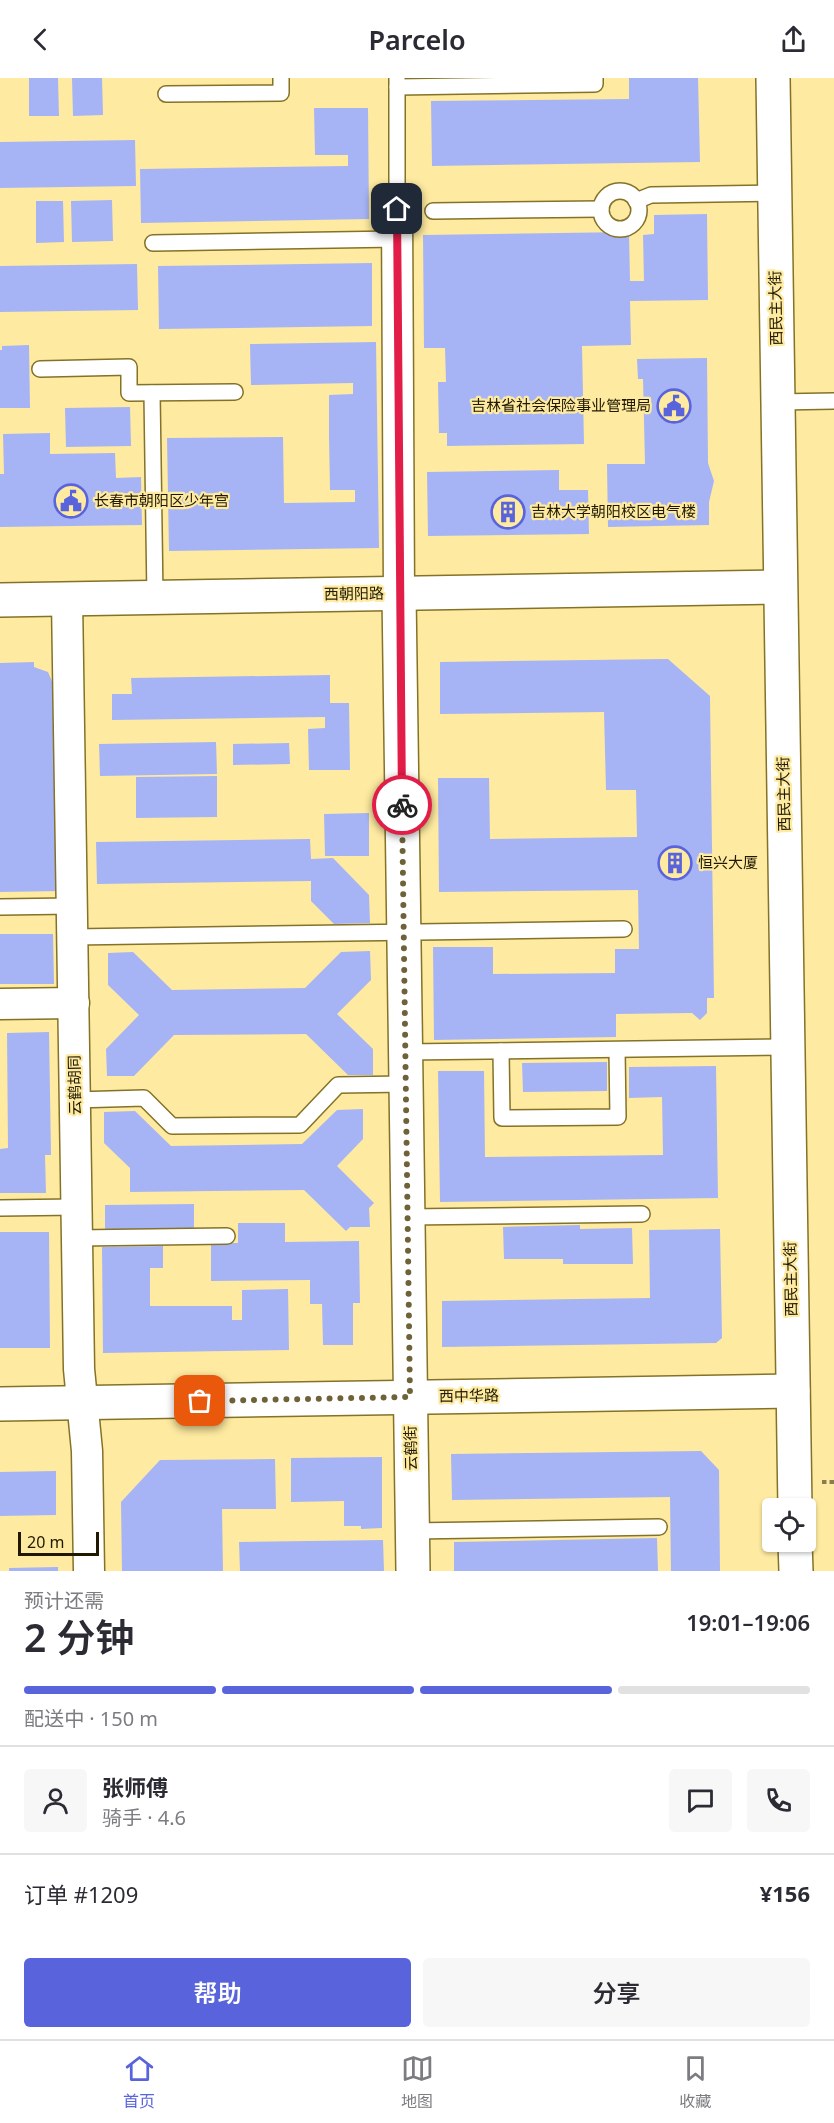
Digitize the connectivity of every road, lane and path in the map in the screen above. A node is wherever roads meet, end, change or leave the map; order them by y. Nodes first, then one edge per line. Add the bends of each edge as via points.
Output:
1 (281, 78) edge
2 (595, 78) edge
3 (772, 78) edge
4 (397, 82) edge
5 (166, 94) dead end
6 (774, 193) junction
7 (636, 201) junction
8 (397, 209) joint
9 (601, 209) junction
10 (433, 211) dead end
11 (397, 239) junction
12 (153, 243) dead end
13 (40, 369) dead end
14 (236, 392) dead end
15 (152, 393) junction
16 (834, 401) edge
17 (778, 402) junction
18 (780, 588) junction
19 (399, 594) junction
20 (155, 598) junction
21 (67, 599) junction
22 (0, 600) edge
23 (72, 906) junction
24 (0, 907) edge
25 (624, 929) dead end
26 (404, 933) junction
27 (73, 937) junction
28 (74, 1003) junction
29 (0, 1004) edge
30 (788, 1047) junction
31 (617, 1050) junction
32 (501, 1051) junction
33 (405, 1052) junction
34 (406, 1084) junction
35 (75, 1100) junction
36 (77, 1207) junction
37 (0, 1208) edge
38 (642, 1214) dead end
39 (408, 1216) junction
40 (227, 1236) dead end
41 (77, 1238) junction
42 (793, 1391) junction
43 (410, 1397) junction
44 (82, 1403) junction
45 (0, 1404) edge
46 (795, 1498) edge
47 (659, 1527) dead end
48 (412, 1531) junction
49 (795, 1552) edge
50 (89, 1571) edge
51 (413, 1571) edge
52 (796, 1571) edge

1 - 5 lane via 281,93
2 - 4 lane via 595,84
3 - 6 main road, 西民主大街
4 - 8 lane
6 - 7 lane via 651,195
6 - 17 main road, 西民主大街
7 - 9 lane via 632,195 615,192 607,196
7 - 9 lane via 639,208 629,227 611,227 604,221
8 - 11 street, 云鹤街
9 - 10 lane
11 - 12 lane
11 - 19 street, 云鹤街
13 - 15 lane via 129,367 129,393
14 - 15 lane
15 - 20 lane
16 - 17 lane
17 - 18 main road, 西民主大街
18 - 19 main road, 西朝阳路
18 - 30 main road, 西民主大街
19 - 20 main road, 西朝阳路
19 - 26 main road, 云鹤街
20 - 21 main road, 西朝阳路
21 - 22 main road, 西朝阳路
21 - 23 street, 云鹤胡同
23 - 24 lane
23 - 27 street, 云鹤胡同
25 - 26 lane
26 - 27 lane
26 - 33 main road, 云鹤街
27 - 28 street, 云鹤胡同
28 - 29 street
28 - 35 street, 云鹤胡同
30 - 31 lane
30 - 42 main road, 西民主大街
31 - 32 lane
31 - 32 lane via 618,1117 548,1118 502,1118
32 - 33 lane
33 - 34 main road, 云鹤街
34 - 35 lane via 338,1085 300,1125 172,1126 144,1098
34 - 39 main road, 云鹤街
35 - 36 street, 云鹤胡同
36 - 37 lane
36 - 41 street, 云鹤胡同
38 - 39 lane
39 - 43 main road, 云鹤街
40 - 41 lane
41 - 44 street, 云鹤胡同
42 - 43 main road, 西中华路
42 - 46 main road, 西民主大街
43 - 44 main road, 西中华路
43 - 48 main road, 云鹤街
44 - 45 main road, 西中华路
44 - 50 street, 云鹤胡同
47 - 48 lane
48 - 51 main road, 云鹤街
49 - 52 main road

